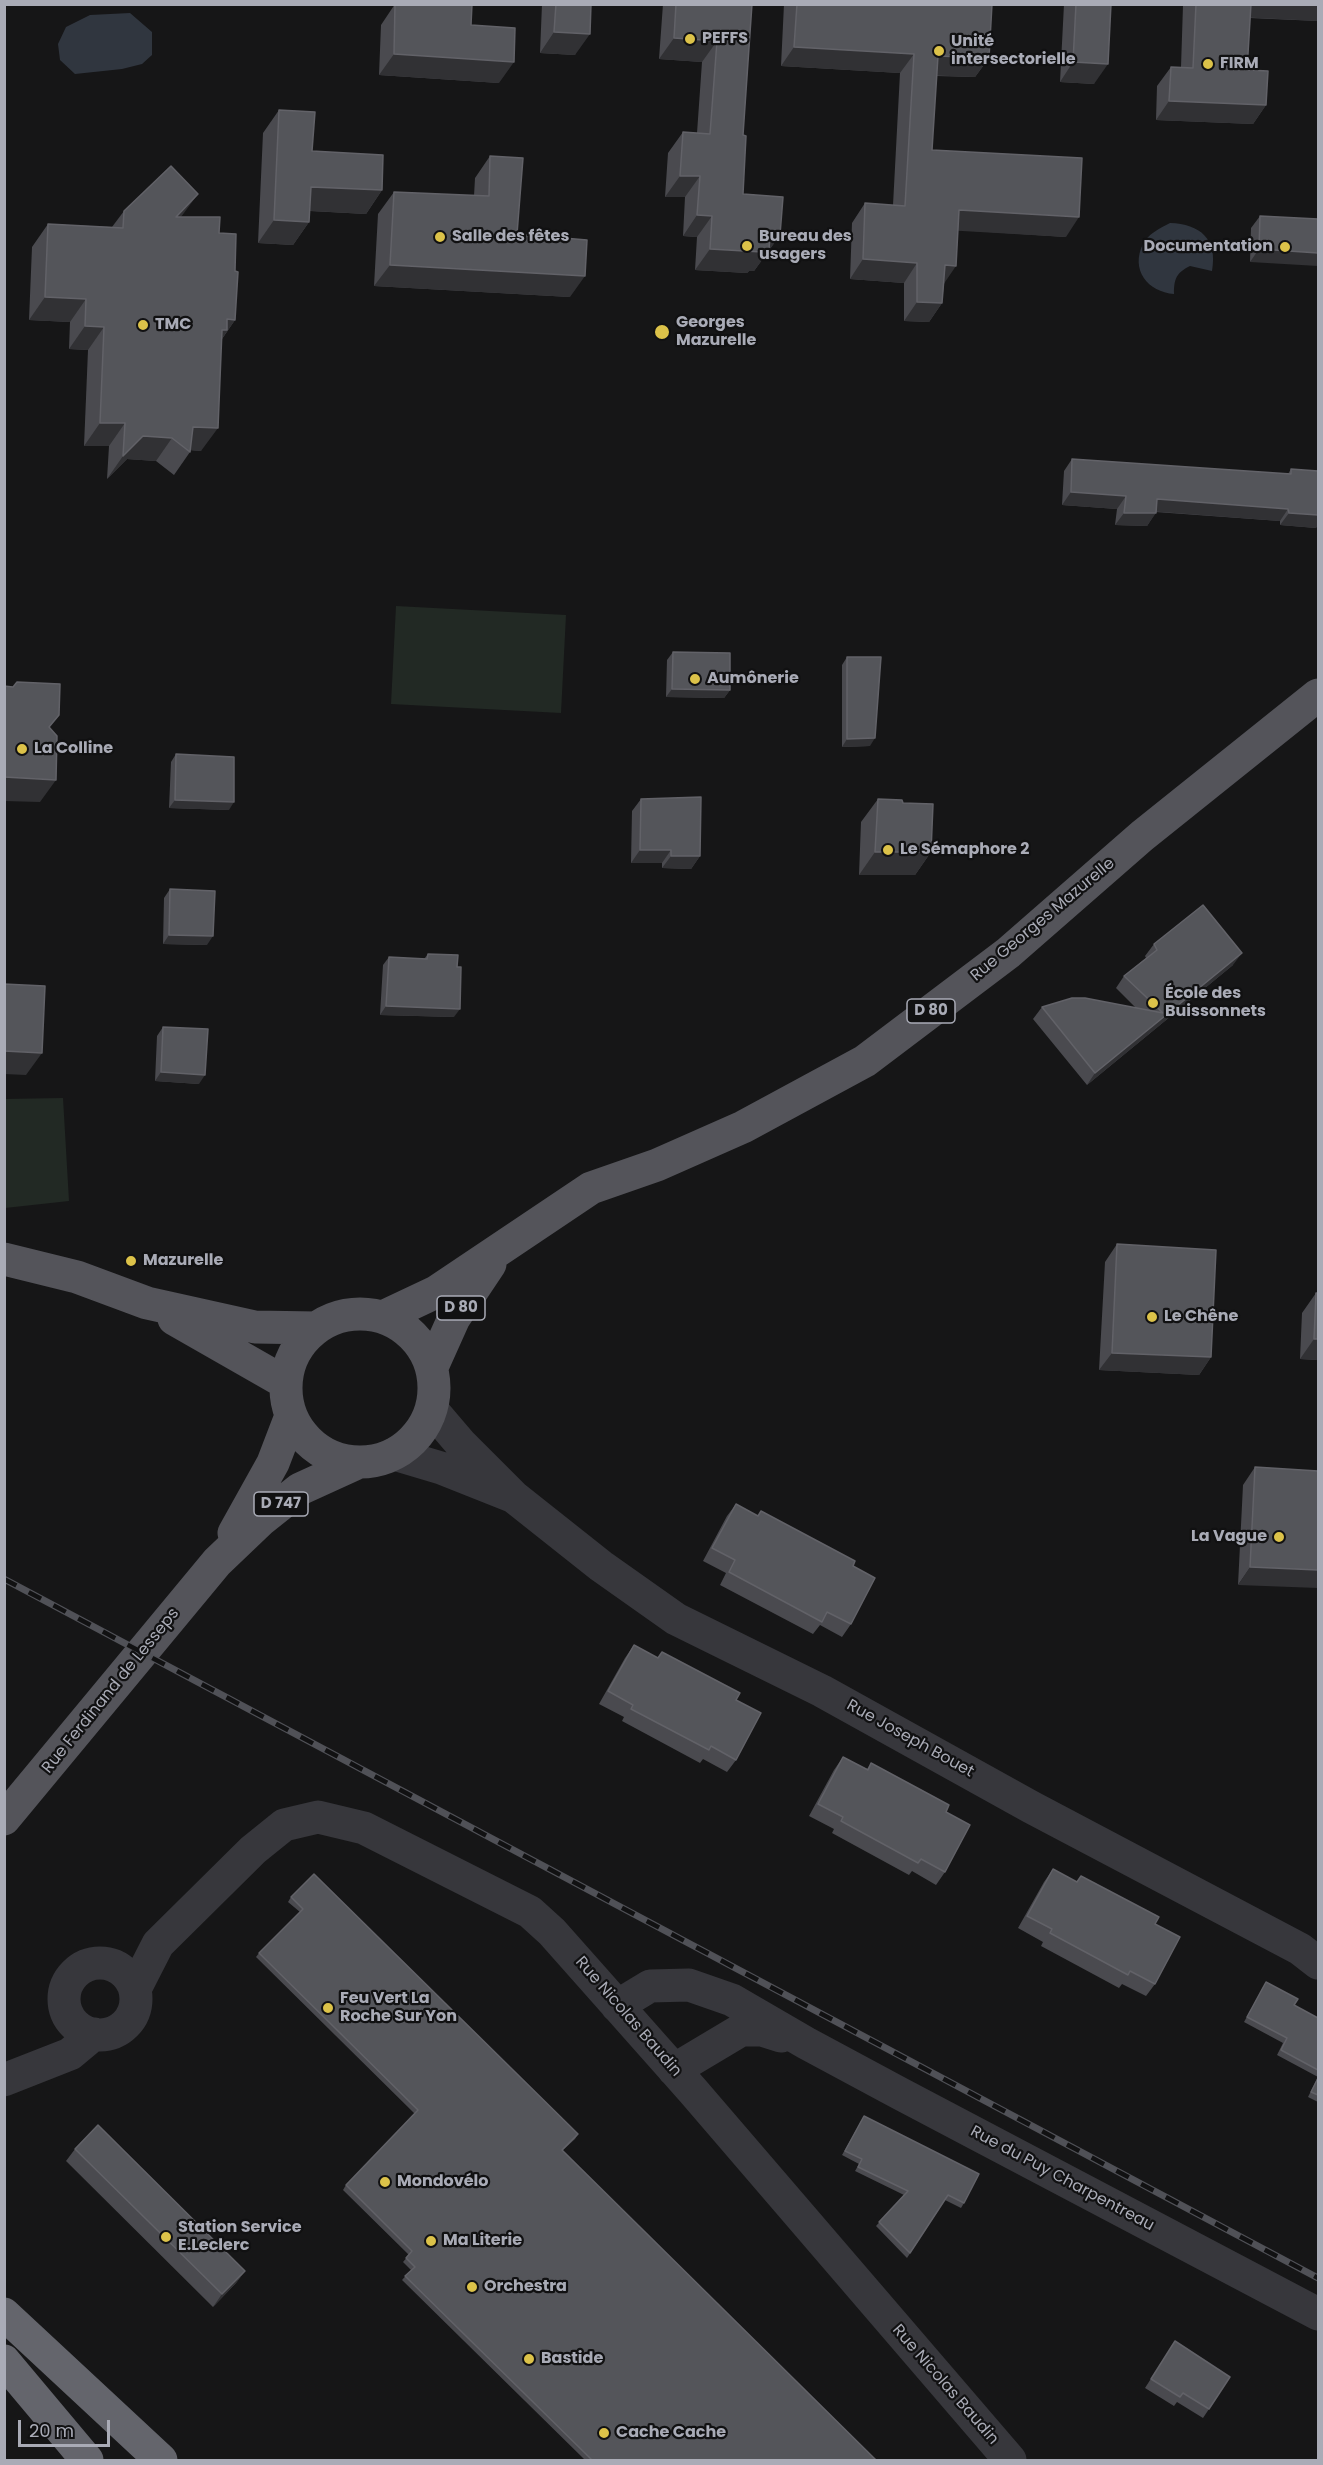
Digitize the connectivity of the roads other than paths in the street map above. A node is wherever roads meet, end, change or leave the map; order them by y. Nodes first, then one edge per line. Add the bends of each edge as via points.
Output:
1 (1318, 695) edge
2 (497, 1253) junction
3 (4, 1259) edge
4 (147, 1303) junction
5 (383, 1317) junction
6 (316, 1328) junction
7 (432, 1367) junction
8 (286, 1383) junction
9 (432, 1410) junction
10 (291, 1416) junction
11 (394, 1454) junction
12 (357, 1463) junction
13 (513, 1497) junction
14 (217, 1562) junction
15 (4, 1819) edge
16 (158, 1944) junction
17 (1318, 1963) edge
18 (112, 1965) junction
19 (135, 1989) junction
20 (617, 2006) junction
21 (66, 2010) junction
22 (94, 2034) junction
23 (806, 2043) junction
24 (35, 2069) junction
25 (674, 2070) junction
26 (4, 2080) edge
27 (4, 2314) edge
28 (1318, 2314) edge
29 (4, 2361) edge
30 (4, 2391) edge
31 (69, 2460) edge
32 (87, 2460) edge
33 (161, 2460) edge
34 (1010, 2460) edge

1 - 2 main road, Rue Georges Mazurelle / D 80 via 1142,836 1008,953 865,1061 743,1127 657,1165 591,1188
2 - 5 main road, Rue Georges Mazurelle / D 80 via 436,1292
2 - 7 main road, Rue Georges Mazurelle / D 80 via 454,1318
3 - 4 main road via 77,1277
4 - 6 main road via 255,1327
4 - 8 main road
5 - 6 main road via 360,1313 337,1317
5 - 7 main road via 405,1328 422,1345
6 - 8 main road via 290,1362
7 - 9 main road
8 - 10 main road
9 - 11 main road via 423,1428
9 - 13 street, Rue Joseph Bouet
10 - 12 main road via 302,1435 318,1449 336,1459
10 - 14 main road, Rue Ferdinand de Lesseps / D 747 via 273,1464
11 - 12 main road
11 - 13 street, Rue Joseph Bouet
12 - 14 main road, Rue Ferdinand de Lesseps / D 747 via 300,1489
13 - 17 street, Rue Joseph Bouet via 676,1619 822,1691 1300,1949
14 - 15 main road, Rue Ferdinand de Lesseps / D 747
16 - 18 street, Rue Nicolas Baudin
16 - 19 street, Rue Nicolas Baudin
16 - 20 street, Rue Nicolas Baudin via 276,1831 284,1825 318,1817 364,1827 530,1912
18 - 19 street via 122,1970
18 - 21 street via 89,1965 71,1978 66,1988
19 - 22 street via 136,2003 127,2023 109,2034
20 - 23 street, Rue du Puy Charpentreau via 650,1986 689,1985 732,2000
20 - 25 street, Rue Nicolas Baudin
21 - 22 street via 77,2026
21 - 24 street
22 - 24 street via 70,2054
23 - 25 street, Rue du Puy Charpentreau via 762,2030 741,2030
23 - 28 street, Rue du Puy Charpentreau
24 - 26 street
25 - 34 street, Rue Nicolas Baudin
27 - 33 highway
29 - 32 highway
30 - 31 highway

